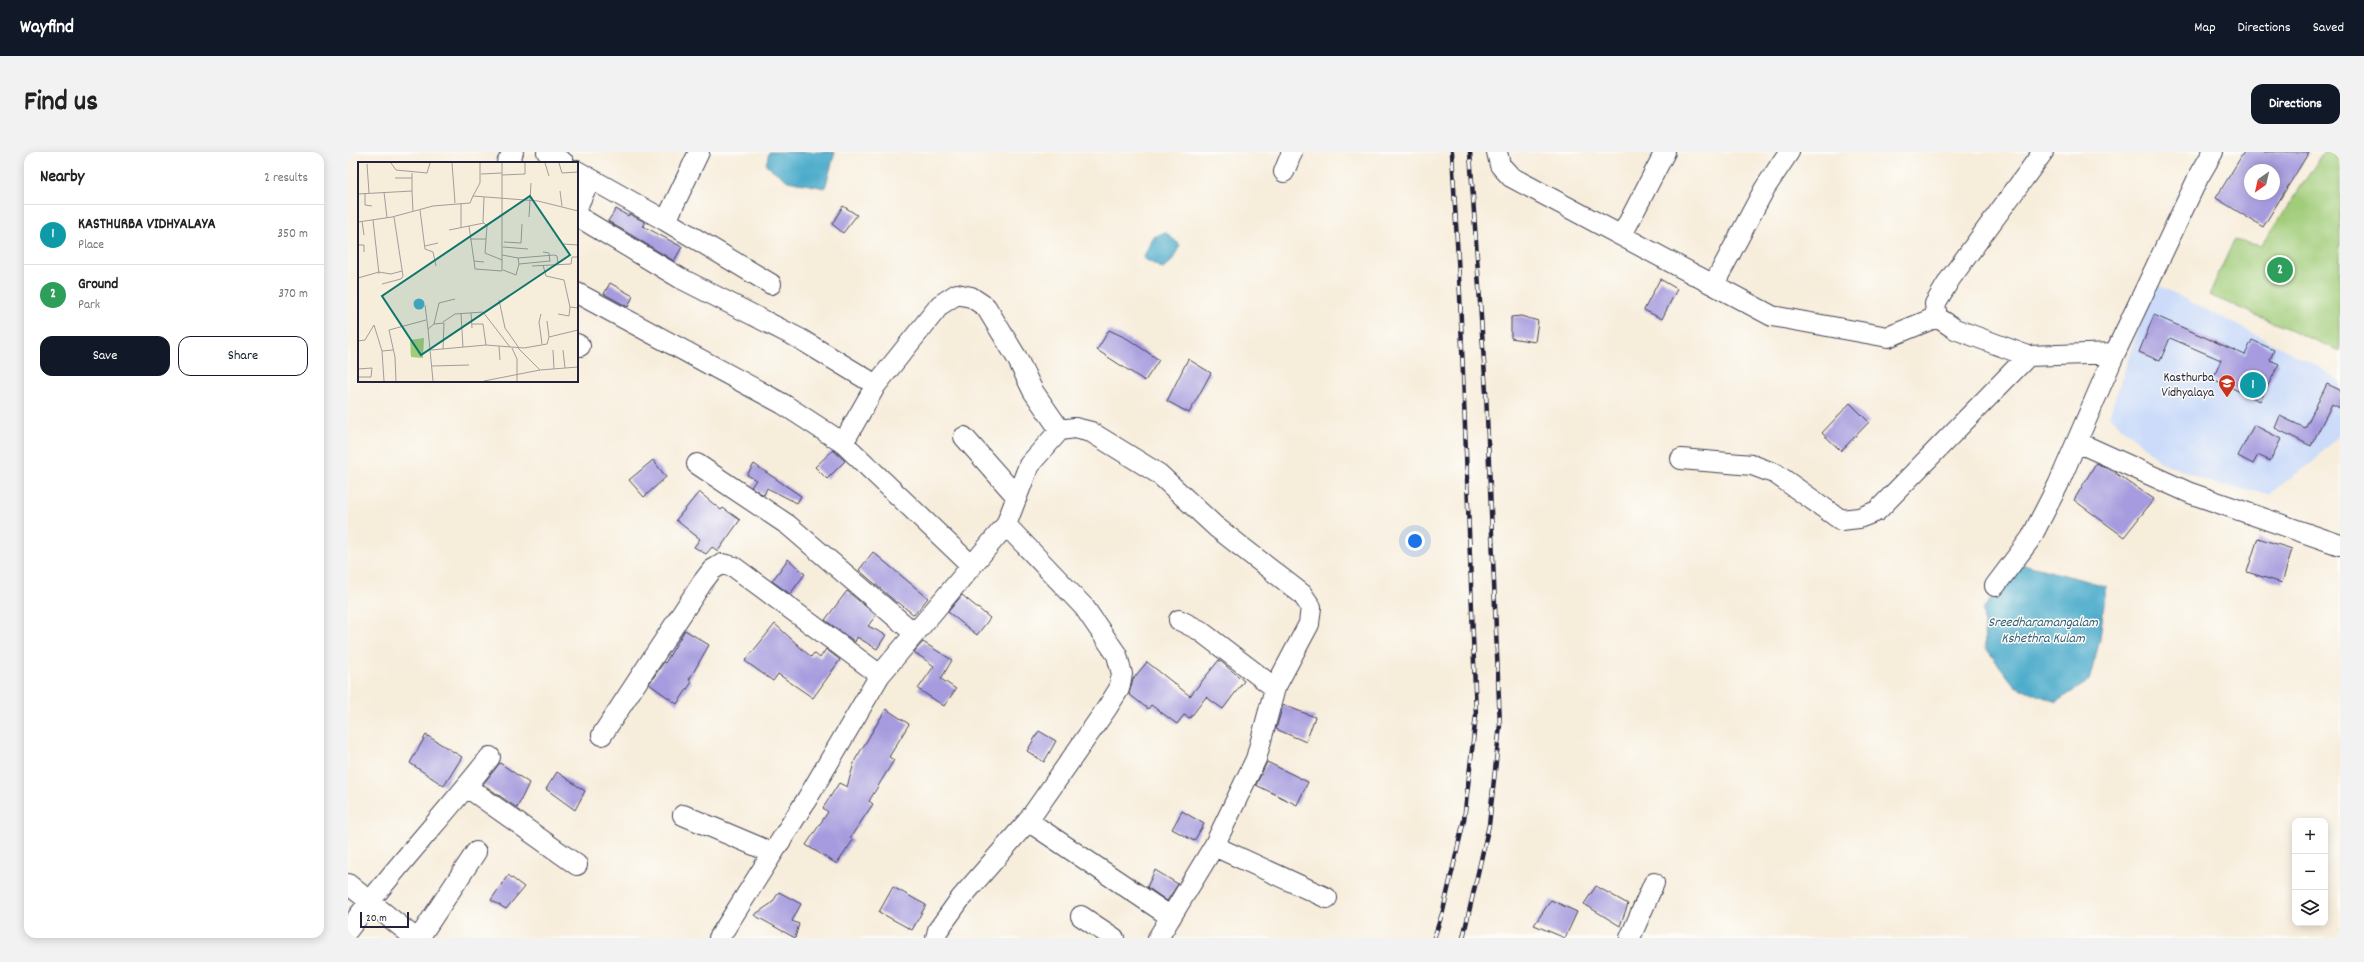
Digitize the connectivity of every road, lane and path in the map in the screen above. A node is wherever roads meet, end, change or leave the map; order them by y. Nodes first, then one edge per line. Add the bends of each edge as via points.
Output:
1 (513, 152) edge
2 (547, 152) edge
3 (699, 152) edge
4 (1292, 152) edge
5 (1496, 152) edge
6 (1665, 152) edge
7 (1789, 152) edge
8 (2042, 152) edge
9 (2213, 152) edge
10 (508, 162) edge
11 (562, 162) edge
12 (1284, 172) dead end
13 (583, 175) edge
14 (578, 201) edge
15 (578, 217) edge
16 (666, 221) junction
17 (1622, 235) junction
18 (771, 284) dead end
19 (1714, 284) junction
20 (578, 294) edge
21 (1937, 317) junction
22 (2115, 353) junction
23 (2028, 356) junction
24 (876, 385) junction
25 (1060, 430) junction
26 (964, 437) dead end
27 (2077, 442) junction
28 (843, 443) junction
29 (1681, 459) dead end
30 (698, 464) dead end
31 (1017, 497) junction
32 (1006, 525) junction
33 (2340, 545) edge
34 (972, 566) junction
35 (1995, 586) dead end
36 (1179, 620) dead end
37 (914, 633) junction
38 (880, 675) junction
39 (1275, 688) junction
40 (602, 735) dead end
41 (490, 757) dead end
42 (467, 787) junction
43 (683, 815) dead end
44 (1028, 821) junction
45 (1214, 846) junction
46 (476, 852) dead end
47 (772, 853) junction
48 (577, 865) dead end
49 (1654, 883) dead end
50 (348, 884) edge
51 (1327, 898) dead end
52 (369, 901) junction
53 (1081, 916) dead end
54 (1171, 917) junction
55 (348, 930) edge
56 (415, 938) edge
57 (419, 938) edge
58 (719, 938) edge
59 (936, 938) edge
60 (1114, 938) edge
61 (1158, 938) edge
62 (1630, 938) edge

1 - 10 street
2 - 11 street
3 - 16 street
4 - 12 street
5 - 17 street via 1500,165 1511,177
6 - 17 street
7 - 19 street via 1765,188
8 - 21 street via 1934,304
9 - 22 street via 2198,178
13 - 14 street
13 - 16 street
15 - 24 street via 680,278 800,339
16 - 18 street
17 - 19 street
19 - 21 street via 1772,316 1888,337
20 - 28 street via 783,404
21 - 23 street via 1955,329
22 - 23 street
22 - 27 street
23 - 29 street via 1876,511 1859,518 1841,520 1776,474 1752,466
24 - 25 street via 940,305 957,294 971,297 986,307 1017,358 1033,391
24 - 28 street
25 - 31 street via 1029,465
25 - 39 street via 1075,428 1091,432 1158,474 1216,528 1302,594 1311,607 1309,624
26 - 31 street
27 - 33 street via 2190,492
27 - 35 street via 2031,538
28 - 34 street
30 - 37 street via 788,525
31 - 32 street
32 - 34 street
32 - 44 street via 1084,607 1117,655 1122,674 1119,688 1107,708
34 - 37 street
36 - 39 street via 1199,630
37 - 38 street
38 - 40 street via 734,567 722,564 712,570 702,583
38 - 47 street
39 - 45 street via 1256,759
41 - 42 street
42 - 48 street
42 - 52 street
43 - 47 street
44 - 54 street
44 - 59 street via 961,898 938,930
45 - 51 street
45 - 54 street
46 - 57 street
47 - 58 street
49 - 62 street
50 - 52 street
52 - 55 street
52 - 56 street
53 - 60 street
54 - 61 street

